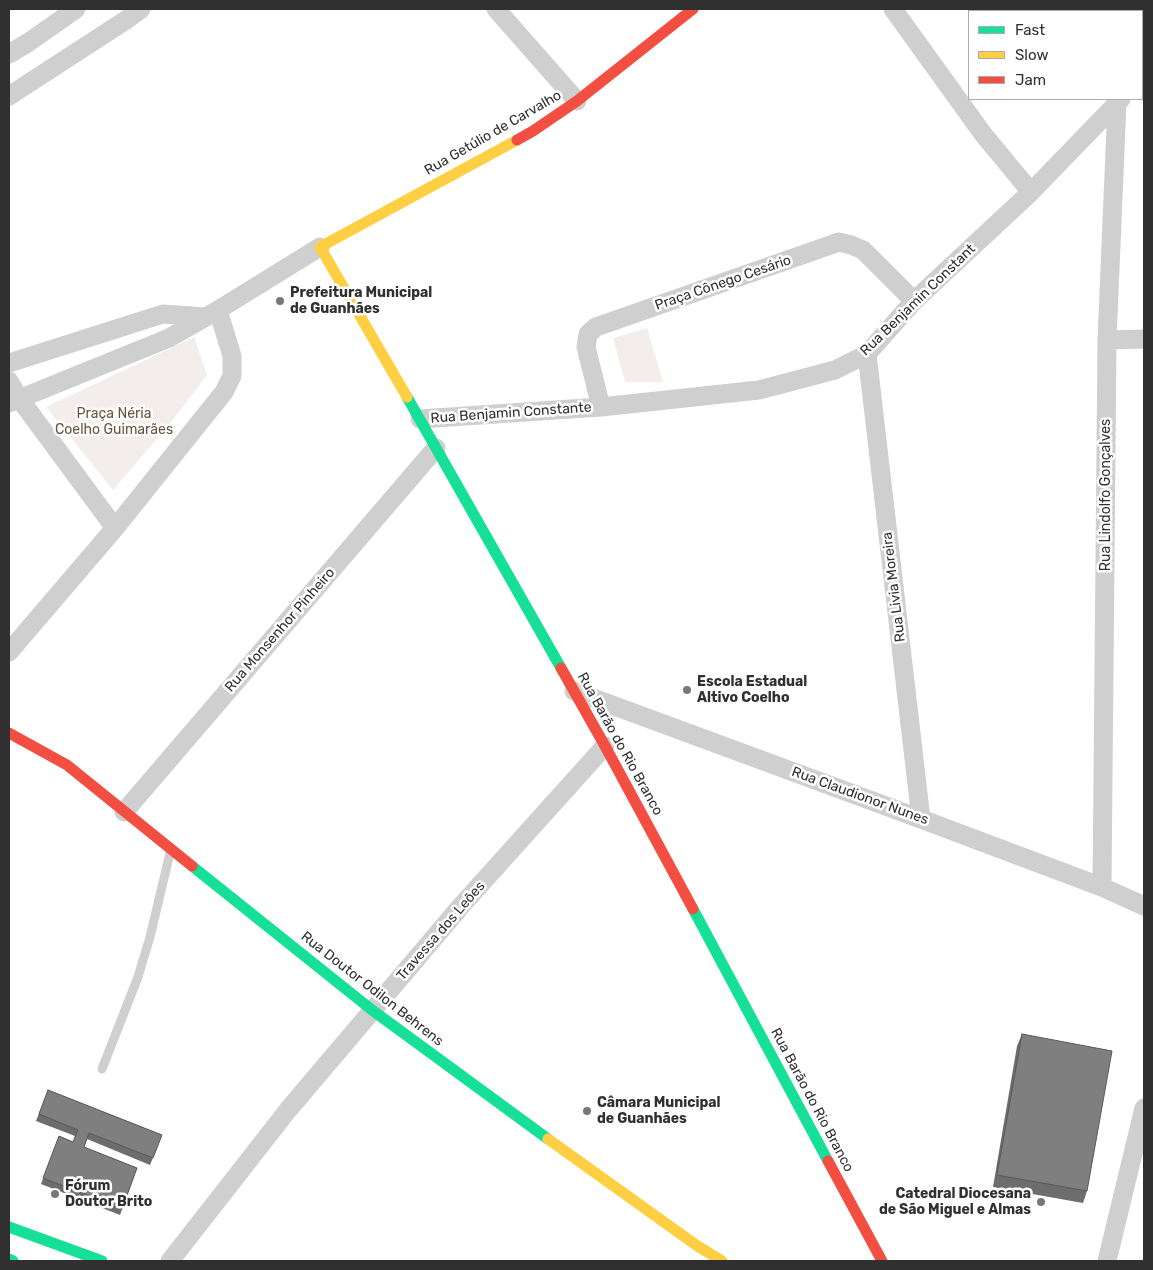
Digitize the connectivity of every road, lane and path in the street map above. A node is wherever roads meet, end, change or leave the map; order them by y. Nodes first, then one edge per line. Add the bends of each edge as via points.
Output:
1 (76, 9) edge
2 (496, 9) edge
3 (693, 9) edge
4 (892, 9) edge
5 (128, 12) edge
6 (9, 54) edge
7 (9, 96) edge
8 (577, 101) junction
9 (1119, 101) edge
10 (1031, 192) junction
11 (320, 247) junction
12 (914, 301) junction
13 (212, 313) junction
14 (1144, 339) edge
15 (1107, 340) junction
16 (867, 354) junction
17 (9, 363) edge
18 (9, 381) edge
19 (14, 400) edge
20 (601, 407) junction
21 (420, 419) junction
22 (436, 448) junction
23 (115, 528) junction
24 (9, 652) edge
25 (574, 691) junction
26 (9, 733) edge
27 (605, 746) junction
28 (124, 812) junction
29 (921, 819) junction
30 (171, 849) junction
31 (1102, 887) junction
32 (1144, 906) edge
33 (372, 1010) junction
34 (102, 1069) dead end
35 (1144, 1108) edge
36 (9, 1227) edge
37 (9, 1260) edge
38 (13, 1261) edge
39 (102, 1261) edge
40 (170, 1261) edge
41 (722, 1261) edge
42 (882, 1261) edge
43 (1107, 1261) edge

1 - 6 street
2 - 8 street
3 - 8 street, Rua Getúlio de Carvalho
4 - 10 street via 983,134
5 - 7 street
8 - 11 street, Rua Getúlio de Carvalho via 532,131
9 - 10 street, Rua Benjamin Constant
9 - 15 street, Rua Lindolfo Gonçalves
10 - 12 street, Rua Benjamin Constant
11 - 13 street
11 - 21 street, Rua Barão do Rio Branco
12 - 16 street, Rua Benjamin Constant
12 - 20 street, Praça Cônego Cesário via 863,250 839,242 596,327 588,334 586,347
13 - 17 street via 163,314
13 - 19 street via 169,338
13 - 23 street via 232,356 232,376 224,392
14 - 15 street
15 - 31 street, Rua Lindolfo Gonçalves
16 - 20 street, Rua Benjamin Constant via 835,370 759,390
16 - 29 street, Rua Livia Moreira
18 - 19 street
19 - 23 street
20 - 21 street, Rua Benjamin Constante
21 - 22 street, Rua Barão do Rio Branco
22 - 25 street, Rua Barão do Rio Branco
22 - 28 street, Rua Monsenhor Pinheiro
23 - 24 street
25 - 27 street, Rua Barão do Rio Branco
25 - 29 street, Rua Claudionor Nunes
26 - 28 street, Rua Doutor Odilon Behrens via 66,765
27 - 33 street, Travessa dos Leões
27 - 42 street, Rua Barão do Rio Branco
28 - 30 street, Rua Doutor Odilon Behrens
29 - 31 street, Rua Claudionor Nunes
30 - 33 street, Rua Doutor Odilon Behrens
30 - 34 lane via 140,969
31 - 32 street, Rua Claudionor Nunes
33 - 40 street, Travessa dos Leões via 288,1110
33 - 41 street, Rua Doutor Odilon Behrens via 550,1141
35 - 43 street
36 - 39 street
37 - 38 street

